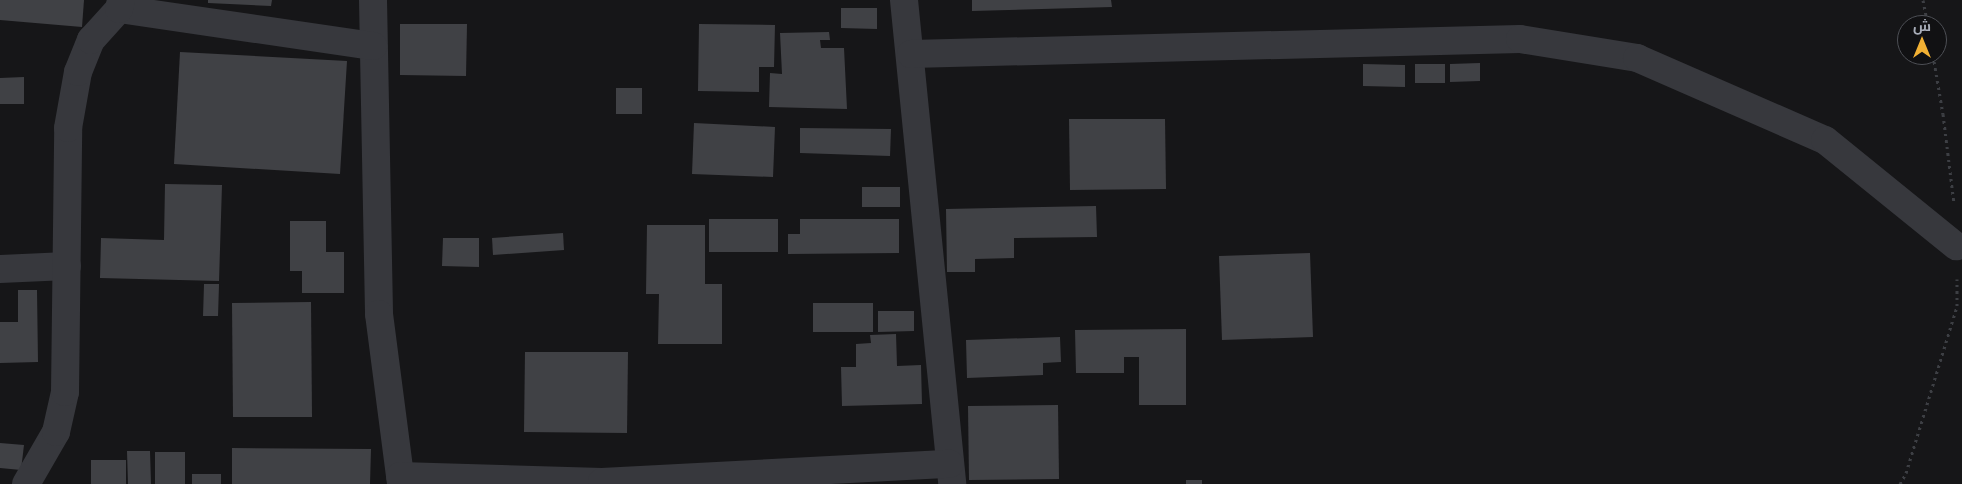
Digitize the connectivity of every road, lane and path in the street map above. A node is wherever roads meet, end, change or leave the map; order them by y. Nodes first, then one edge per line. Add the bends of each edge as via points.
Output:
1 (373, 0) edge
2 (904, 0) edge
3 (1923, 0) edge
4 (120, 5) edge
5 (1926, 15) edge
6 (373, 46) junction
7 (911, 54) junction
8 (1956, 246) dead end
9 (67, 266) junction
10 (0, 269) edge
11 (951, 474) edge
12 (401, 480) edge
13 (602, 483) edge
14 (26, 484) edge

1 - 6 street
2 - 7 street
3 - 5 path
4 - 6 street
4 - 9 street via 91,40 78,72 68,128
6 - 12 street via 379,314
7 - 8 street via 1520,39 1637,58 1825,140
7 - 11 street
9 - 10 street
9 - 14 street via 65,392 56,432
11 - 13 street
12 - 13 street

